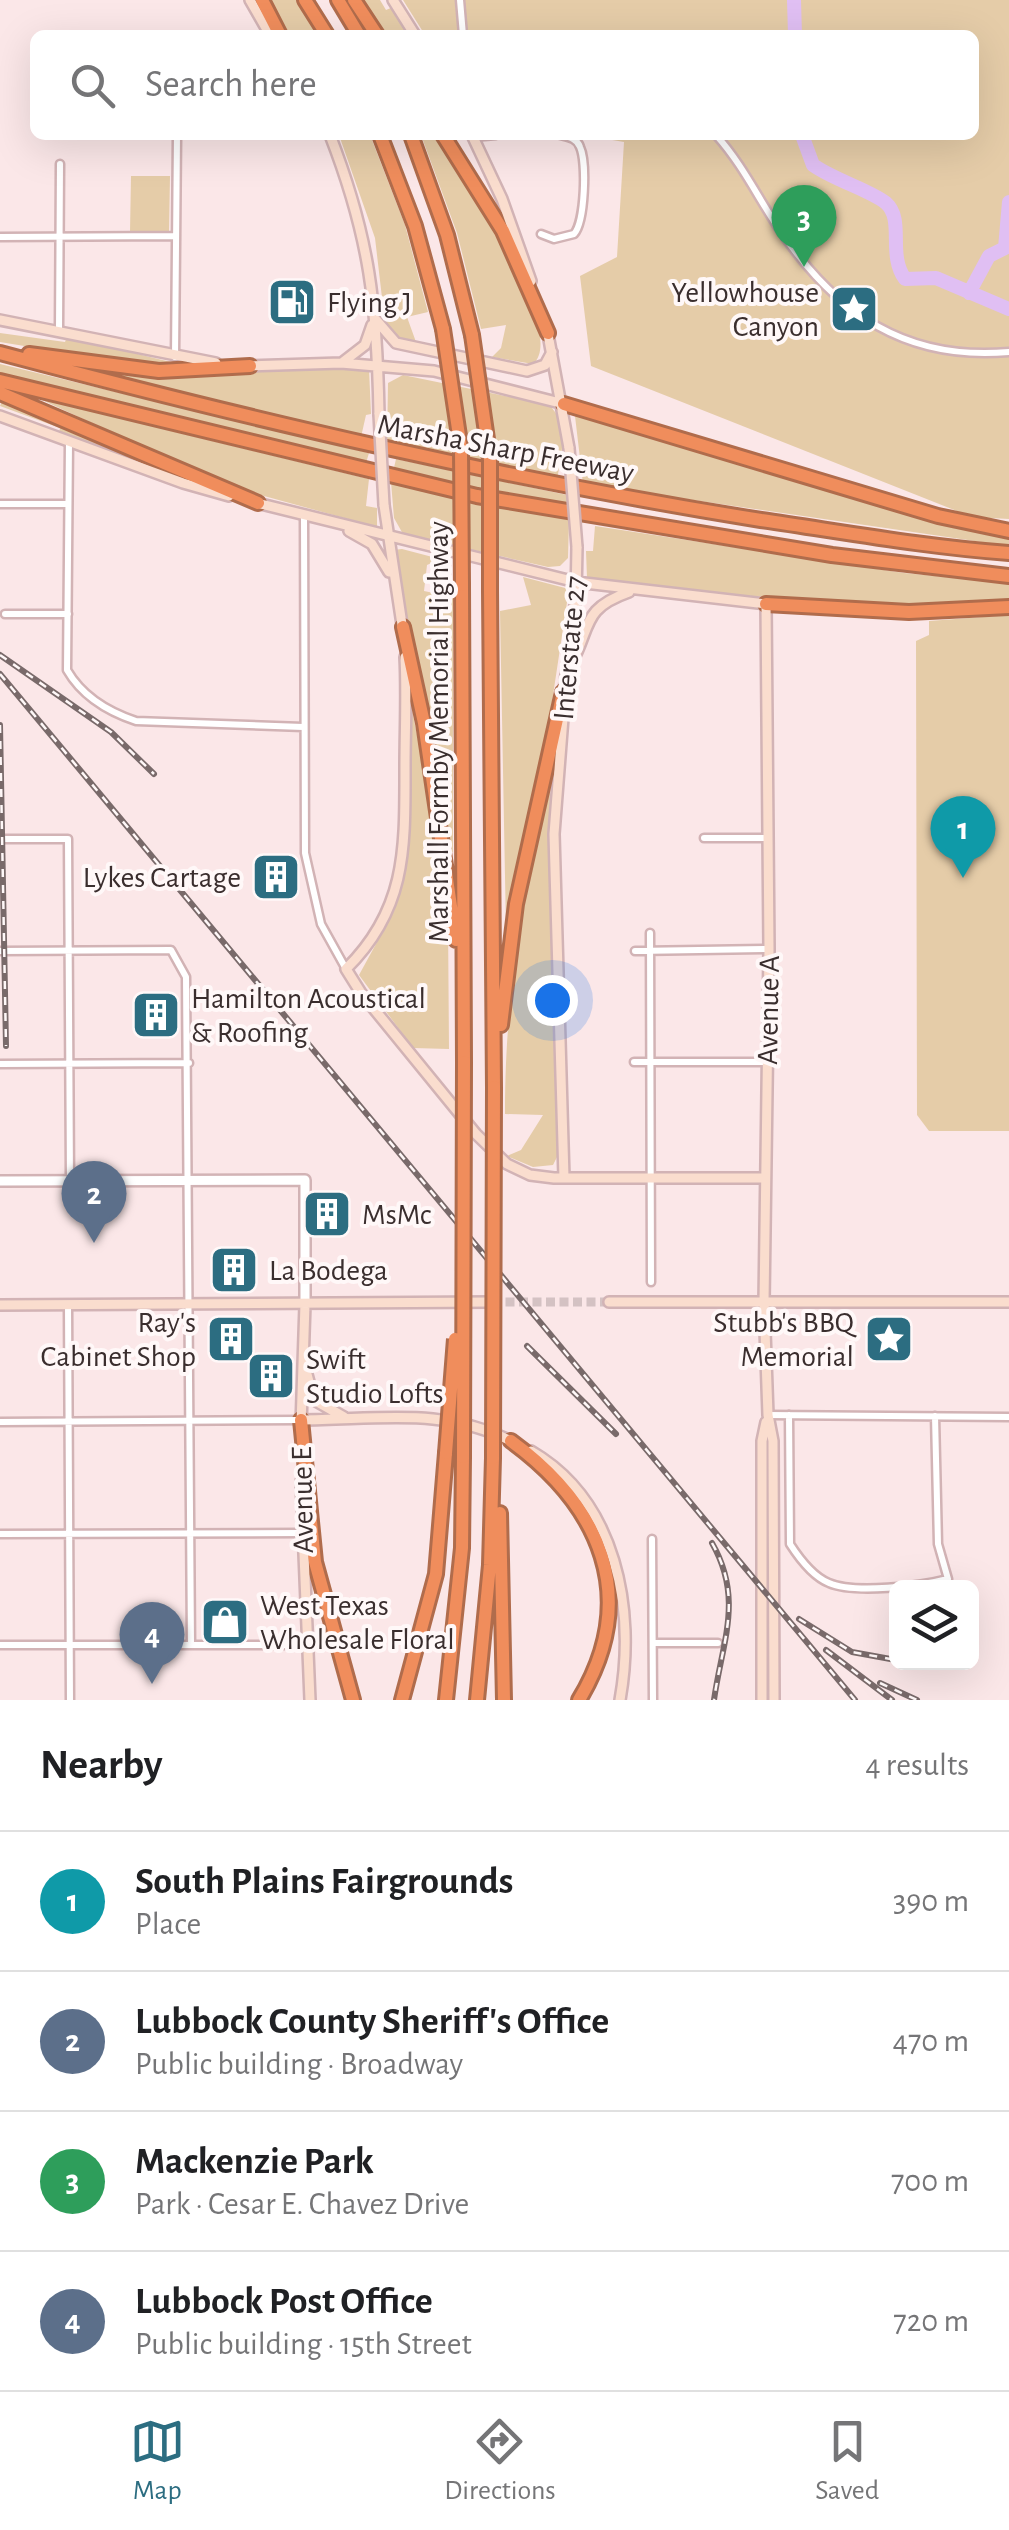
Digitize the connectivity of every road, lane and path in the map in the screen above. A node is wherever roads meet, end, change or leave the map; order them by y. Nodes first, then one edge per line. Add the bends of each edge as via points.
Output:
1 (250, 0) edge
2 (262, 0) edge
3 (305, 0) edge
4 (338, 0) edge
5 (354, 0) edge
6 (394, 0) edge
7 (460, 0) edge
8 (267, 30) edge
9 (277, 30) edge
10 (324, 30) edge
11 (356, 30) edge
12 (374, 30) edge
13 (412, 30) edge
14 (463, 30) edge
15 (177, 140) edge
16 (332, 140) edge
17 (382, 140) edge
18 (413, 140) edge
19 (446, 140) edge
20 (475, 140) edge
21 (574, 140) edge
22 (719, 140) edge
23 (60, 164) dead end
24 (542, 234) dead end
25 (0, 236) edge
26 (176, 236) junction
27 (60, 237) junction
28 (374, 318) junction
29 (0, 320) edge
30 (59, 330) junction
31 (548, 333) junction
32 (553, 348) junction
33 (0, 352) edge
34 (1009, 352) edge
35 (176, 357) junction
36 (341, 363) junction
37 (378, 365) junction
38 (250, 366) junction
39 (0, 381) edge
40 (0, 393) edge
41 (564, 404) junction
42 (0, 416) edge
43 (69, 442) junction
44 (258, 503) junction
45 (0, 504) edge
46 (67, 504) junction
47 (304, 516) junction
48 (338, 525) junction
49 (1009, 531) edge
50 (387, 537) junction
51 (1009, 554) edge
52 (1009, 576) edge
53 (576, 582) junction
54 (395, 590) junction
55 (634, 590) junction
56 (766, 604) junction
57 (1009, 607) edge
58 (5, 614) dead end
59 (68, 614) junction
60 (403, 627) junction
61 (567, 670) junction
62 (563, 692) junction
63 (303, 726) junction
64 (704, 838) dead end
65 (768, 838) junction
66 (0, 839) edge
67 (650, 933) dead end
68 (769, 949) junction
69 (68, 950) junction
70 (650, 950) junction
71 (0, 951) edge
72 (635, 951) dead end
73 (346, 969) junction
74 (464, 1001) junction
75 (634, 1062) dead end
76 (651, 1062) junction
77 (768, 1062) junction
78 (70, 1063) junction
79 (189, 1063) junction
80 (0, 1064) edge
81 (494, 1087) junction
82 (564, 1178) junction
83 (650, 1178) junction
84 (764, 1178) junction
85 (189, 1180) junction
86 (0, 1181) edge
87 (70, 1181) junction
88 (462, 1267) junction
89 (651, 1282) dead end
90 (491, 1302) tunnel mouth
91 (609, 1302) tunnel mouth
92 (764, 1302) junction
93 (1009, 1302) edge
94 (0, 1304) edge
95 (68, 1304) junction
96 (189, 1304) junction
97 (304, 1304) junction
98 (304, 1365) junction
99 (768, 1415) junction
100 (789, 1415) junction
101 (935, 1416) junction
102 (1009, 1417) edge
103 (301, 1420) junction
104 (351, 1420) junction
105 (189, 1421) junction
106 (0, 1422) edge
107 (69, 1422) junction
108 (511, 1440) junction
109 (496, 1460) junction
110 (190, 1533) junction
111 (302, 1533) junction
112 (0, 1534) edge
113 (70, 1534) junction
114 (652, 1539) dead end
115 (653, 1643) junction
116 (718, 1643) dead end
117 (0, 1645) edge
118 (70, 1645) junction
119 (190, 1645) junction
120 (307, 1645) junction
121 (70, 1700) edge
122 (310, 1700) edge
123 (353, 1700) edge
124 (402, 1700) edge
125 (446, 1700) edge
126 (477, 1700) edge
127 (504, 1700) edge
128 (580, 1700) edge
129 (620, 1700) edge
130 (653, 1700) edge
131 (762, 1700) edge
132 (774, 1700) edge

1 - 8 main road
2 - 9 highway
3 - 10 highway
4 - 11 highway
5 - 12 highway
6 - 13 main road
7 - 14 street
15 - 26 street
16 - 28 main road via 361,220
17 - 74 highway, Marshall Formby Memorial Highway, bridge via 415,226 442,329 461,449
18 - 81 highway, Marshall Formby Memorial Highway, bridge via 447,235 472,335 490,460
19 - 31 highway via 503,231
20 - 31 main road, Interstate 27
21 - 24 street via 581,149 583,218 578,230 559,239
22 - 34 street via 796,252 858,313 919,346
23 - 27 street
25 - 27 street
26 - 27 street
26 - 35 street
27 - 30 street
28 - 32 main road via 396,344 527,371 545,364
28 - 36 main road via 365,345
28 - 37 main road
29 - 30 main road, Marsha Sharp Freeway
30 - 35 main road, Marsha Sharp Freeway
31 - 32 main road, Interstate 27
32 - 41 main road, Interstate 27
33 - 38 highway via 159,372
33 - 51 highway, Marsha Sharp Freeway via 414,458 574,490
35 - 38 main road, Marsha Sharp Freeway
36 - 37 main road, Marsha Sharp Freeway
36 - 38 main road, Marsha Sharp Freeway
37 - 41 main road, Marsha Sharp Freeway via 434,371
37 - 50 main road, bridge
39 - 52 highway, Marsha Sharp Freeway via 477,496 852,558
40 - 44 highway
41 - 49 highway via 938,516
41 - 53 main road, Interstate 27, bridge
42 - 43 main road
43 - 44 main road
43 - 46 street
44 - 47 main road
45 - 46 street
46 - 59 street
47 - 48 main road
47 - 63 street
48 - 50 main road
48 - 54 main road via 372,544
50 - 53 main road
50 - 54 main road
53 - 55 main road
53 - 61 main road, Interstate 27
54 - 60 main road
55 - 56 main road
55 - 61 main road via 590,616
56 - 57 highway via 909,612
56 - 65 main road, Avenue A
58 - 59 street
59 - 63 street via 67,670 104,706 136,721
60 - 73 main road via 401,868 377,936
60 - 74 highway via 444,845
61 - 62 main road, Interstate 27
62 - 81 highway via 512,924
62 - 82 main road, Interstate 27 via 554,834
63 - 73 street via 311,891
64 - 65 street
65 - 68 main road, Avenue A
66 - 69 street via 68,839
67 - 70 street
68 - 70 street
68 - 77 main road, Avenue A
69 - 71 street
69 - 78 street
69 - 79 street via 171,950 186,977
70 - 72 street
70 - 76 street
73 - 82 main road via 465,1121 507,1164 530,1175
74 - 88 highway, Marshall Formby Memorial Highway, bridge
75 - 76 street
76 - 77 street
76 - 83 street
77 - 84 main road, Avenue A
78 - 79 street
78 - 80 street
78 - 87 street
79 - 85 street
81 - 109 highway, Marshall Formby Memorial Highway, bridge
82 - 83 main road
83 - 84 main road
83 - 89 street
84 - 92 main road, Avenue A
85 - 87 street
85 - 96 street
85 - 97 street, Avenue E via 305,1180
86 - 87 street
88 - 124 highway, bridge via 436,1574
88 - 125 highway, Marshall Formby Memorial Highway, bridge via 462,1548
90 - 97 main road
91 - 92 main road
92 - 93 main road
92 - 99 main road, Avenue A
94 - 95 main road
95 - 96 main road
95 - 107 street
96 - 97 main road
96 - 105 street
97 - 98 main road, Avenue E
98 - 103 main road, Avenue E
98 - 104 main road via 314,1400
99 - 100 street
99 - 131 main road, Avenue A via 762,1441
99 - 132 main road, Avenue A
100 - 101 street
100 - 101 street via 788,1538 806,1564 834,1585 920,1586 948,1580 938,1544
101 - 102 street
103 - 104 main road
103 - 105 street
103 - 111 main road, Avenue E
103 - 123 highway via 315,1562
104 - 108 main road via 434,1416
105 - 107 street
105 - 110 street
106 - 107 street
107 - 113 street
108 - 128 highway via 560,1480 600,1545 608,1617
108 - 129 main road via 558,1471 601,1528 622,1598
109 - 126 highway
109 - 127 highway
110 - 111 street
110 - 113 street
110 - 119 street
111 - 120 main road, Avenue E
112 - 113 street
113 - 118 street
114 - 115 street
115 - 116 street
115 - 130 street
117 - 118 street
118 - 119 street
118 - 121 street
119 - 120 street
120 - 122 main road, Avenue E

